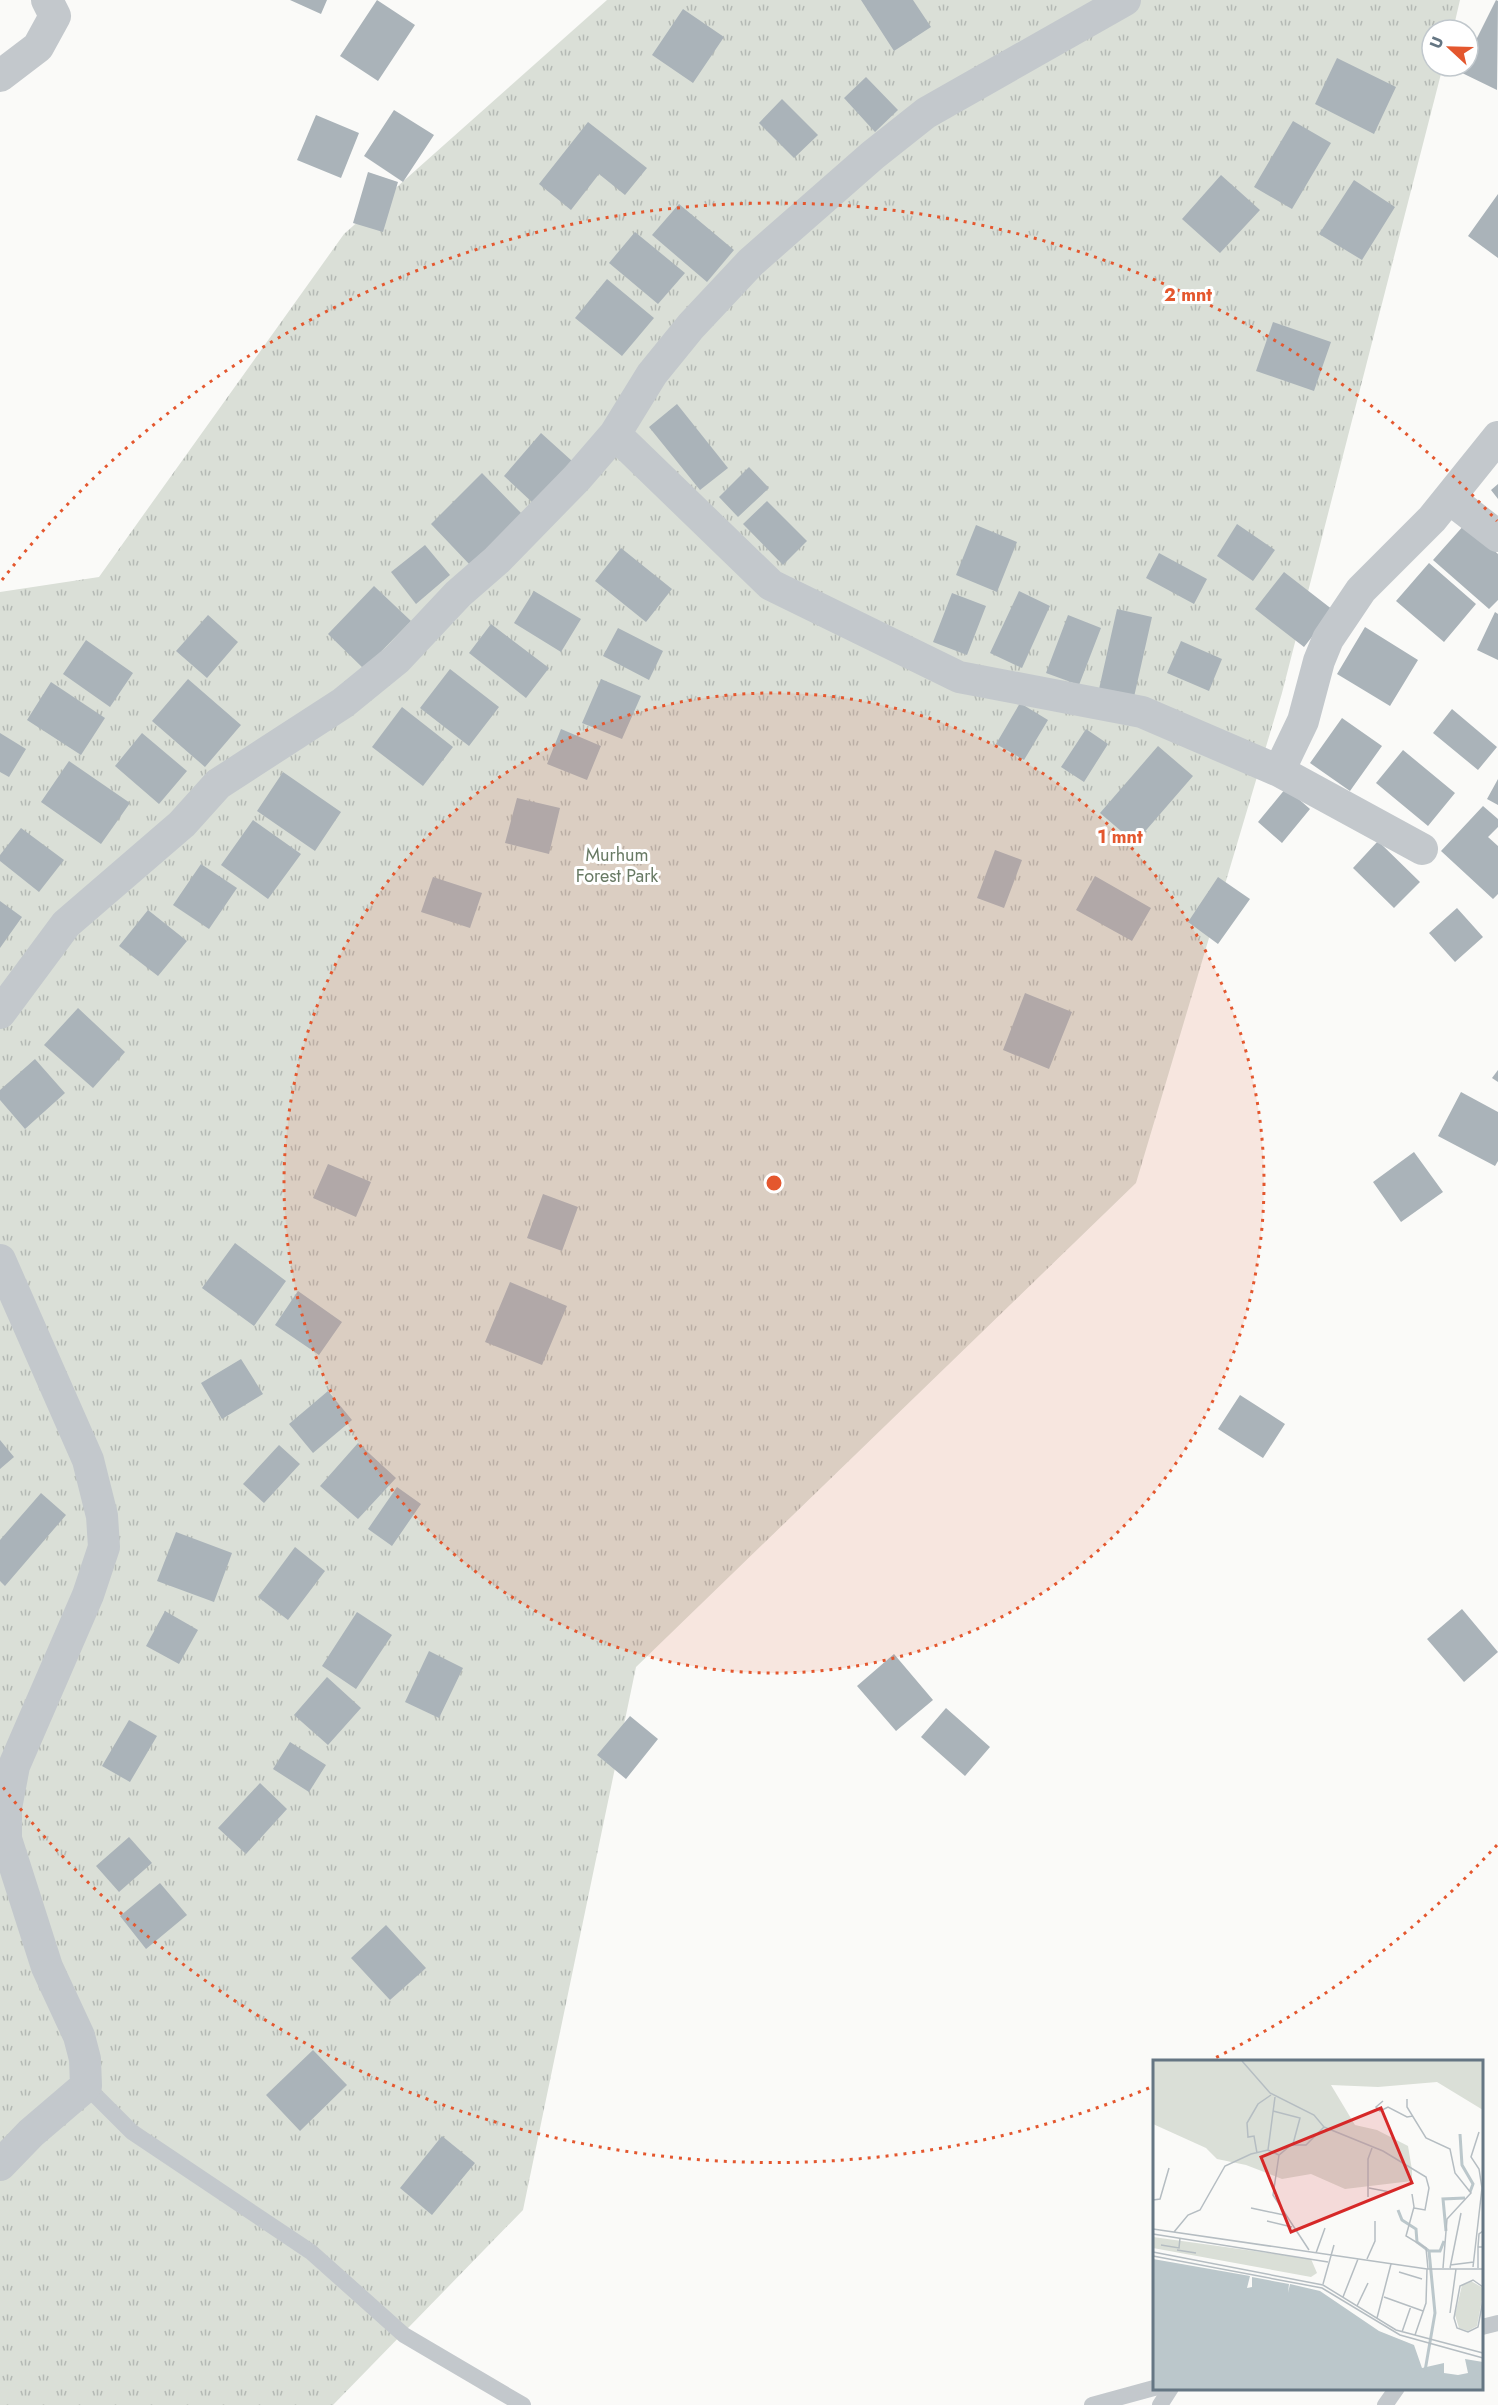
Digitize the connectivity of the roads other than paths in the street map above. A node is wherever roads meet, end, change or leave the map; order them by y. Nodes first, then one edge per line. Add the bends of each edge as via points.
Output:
1 (47, 0) edge
2 (1125, 0) edge
3 (0, 76) edge
4 (615, 434) junction
5 (1498, 437) edge
6 (1449, 498) junction
7 (1498, 536) edge
8 (1279, 771) junction
9 (1422, 849) dead end
10 (0, 1013) edge
11 (0, 1260) edge
12 (7, 1761) edge
13 (86, 2086) junction
14 (0, 2165) edge
15 (1498, 2323) edge
16 (1483, 2327) edge
17 (1153, 2389) edge
18 (1170, 2390) edge
19 (1396, 2390) edge
20 (523, 2405) edge
21 (1092, 2405) edge
22 (1160, 2405) edge
23 (1385, 2405) edge

1 - 3 street via 55,16 38,47
2 - 4 street via 926,113 873,155 751,262 691,326 652,375
4 - 8 street via 771,585 959,677 1142,712
4 - 10 street via 577,478 397,659 344,702 218,784 182,824 66,924
5 - 6 street
6 - 7 street
6 - 8 street via 1360,590 1328,639 1303,721
8 - 9 street
11 - 12 street via 88,1460 102,1516 104,1547 88,1595
12 - 13 street via 6,1839 47,1967 79,2036
13 - 14 street
13 - 20 lane via 132,2132 311,2252 404,2335
15 - 16 lane
17 - 21 lane
18 - 22 lane
19 - 23 lane

